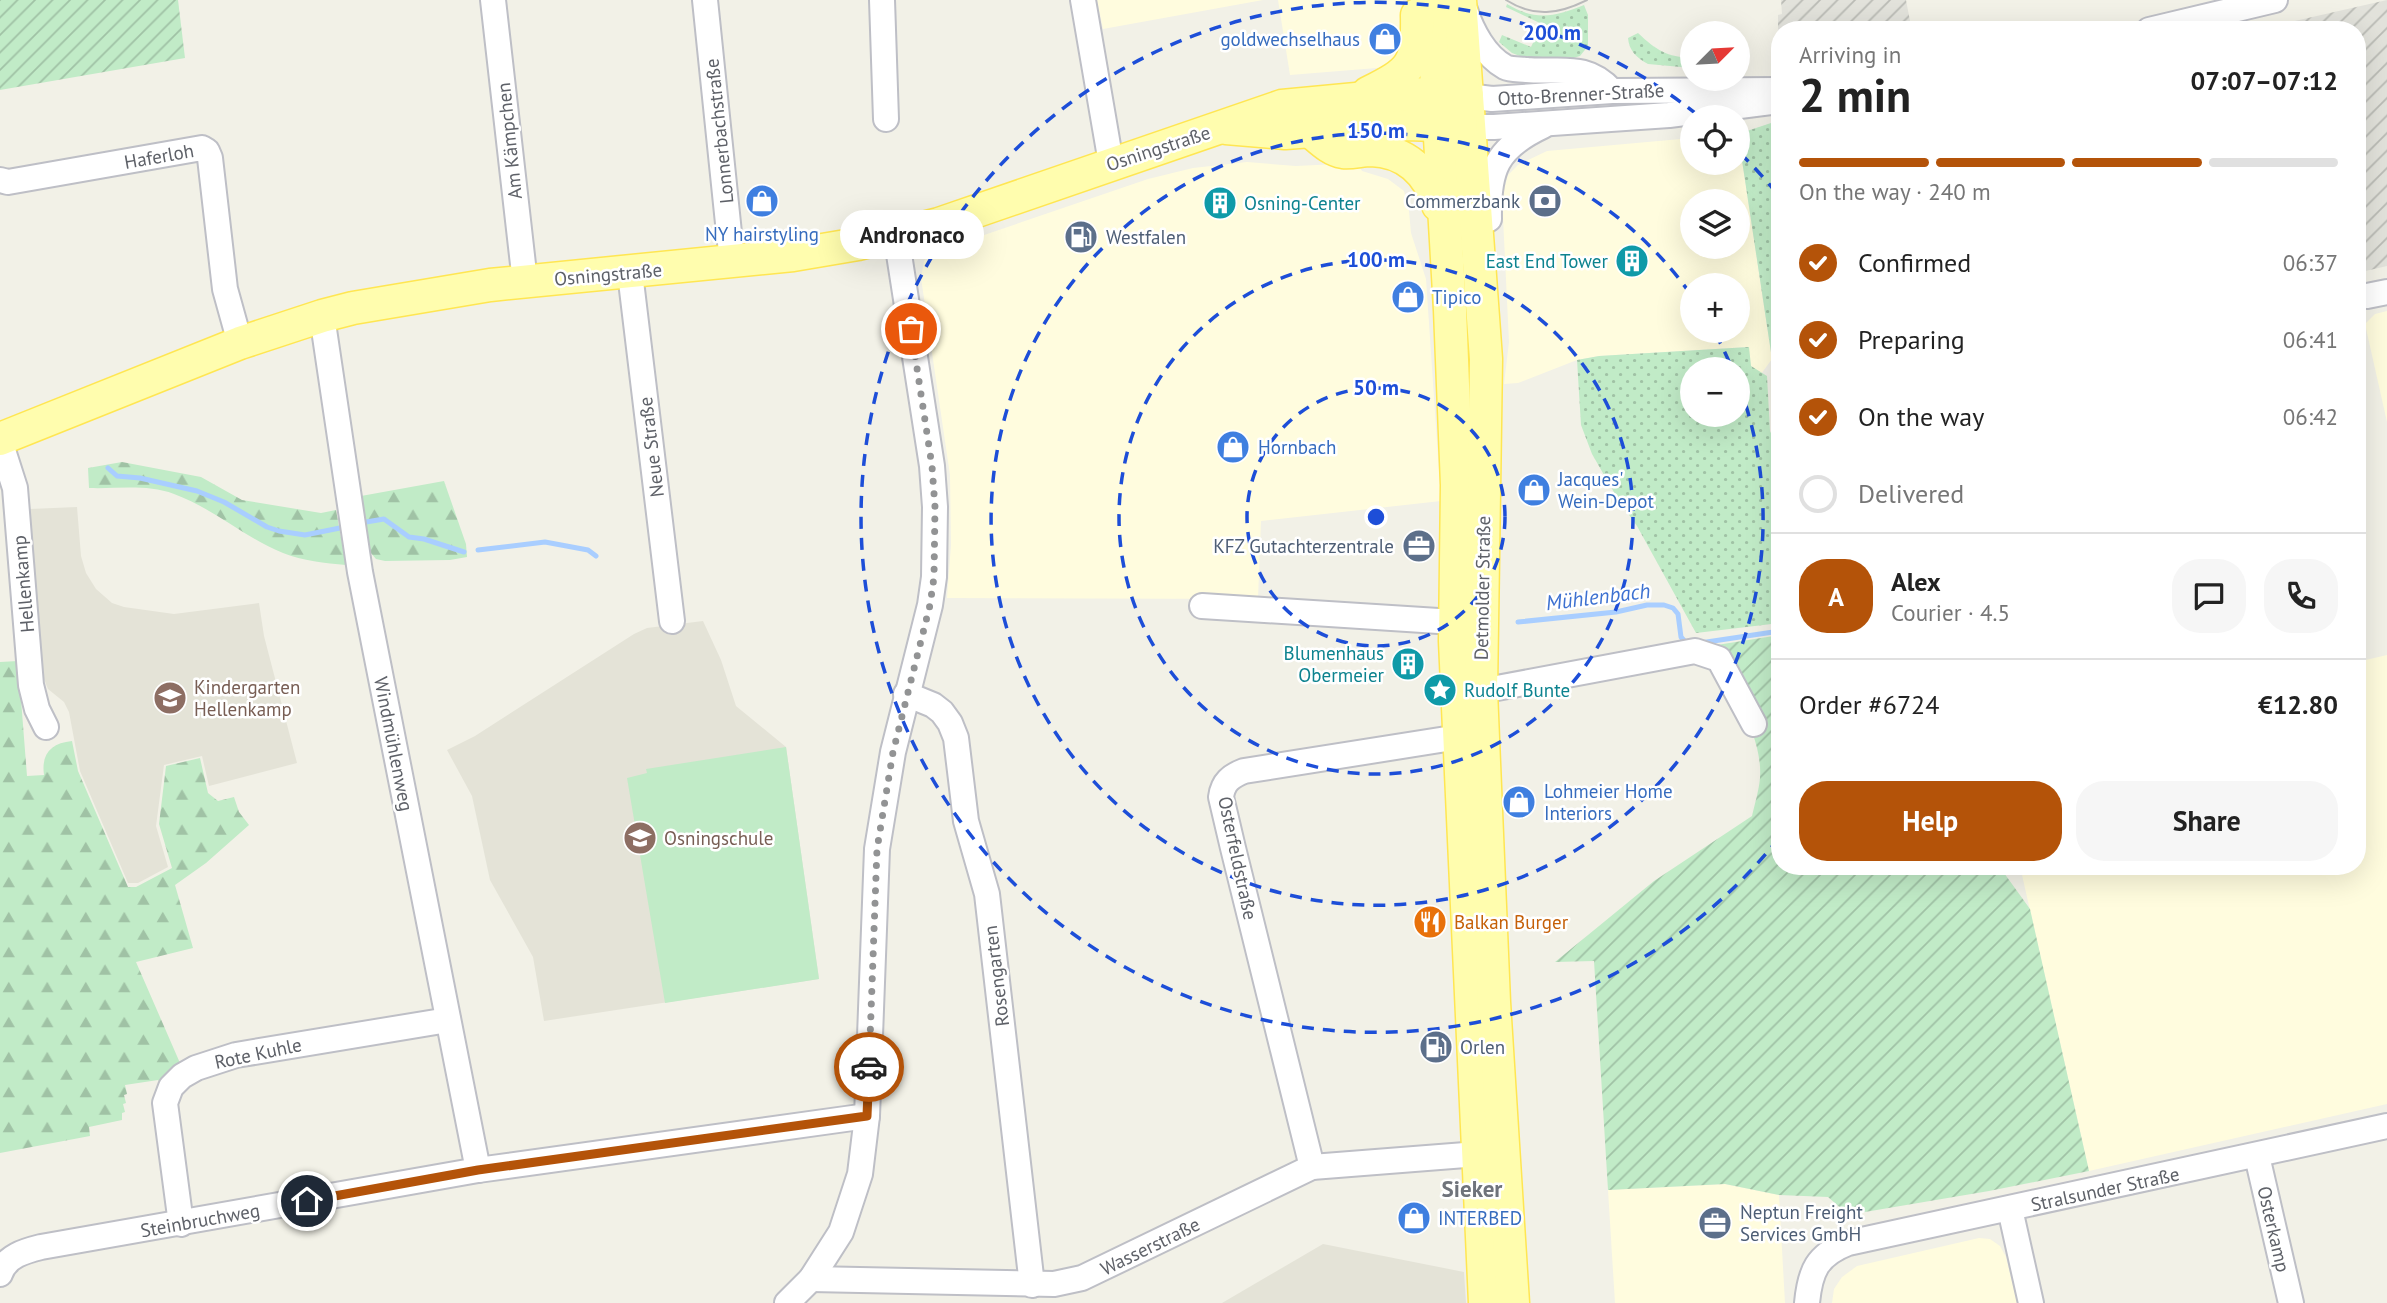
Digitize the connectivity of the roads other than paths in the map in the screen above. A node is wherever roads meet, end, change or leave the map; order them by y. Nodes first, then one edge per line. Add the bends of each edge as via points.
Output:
1 (494, 0) edge
2 (705, 0) edge
3 (882, 0) edge
4 (1083, 0) edge
5 (1416, 0) edge
6 (1432, 0) edge
7 (1460, 0) edge
8 (2276, 0) edge
9 (2188, 21) edge
10 (1612, 90) junction
11 (1771, 90) edge
12 (1359, 98) junction
13 (1771, 101) edge
14 (1453, 110) junction
15 (886, 120) dead end
16 (1549, 123) junction
17 (1222, 127) junction
18 (1310, 131) junction
19 (1111, 163) junction
20 (0, 180) edge
21 (1446, 233) junction
22 (897, 235) junction
23 (732, 262) junction
24 (630, 273) junction
25 (525, 282) junction
26 (322, 316) junction
27 (240, 343) junction
28 (1486, 359) junction
29 (0, 440) edge
30 (1202, 607) dead end
31 (672, 621) dead end
32 (1454, 622) junction
33 (1480, 691) junction
34 (906, 694) junction
35 (1754, 724) dead end
36 (46, 727) dead end
37 (1459, 737) junction
38 (448, 1020) junction
39 (867, 1116) junction
40 (2387, 1126) edge
41 (1478, 1154) junction
42 (2257, 1156) junction
43 (1312, 1167) junction
44 (478, 1170) junction
45 (2010, 1209) junction
46 (181, 1224) junction
47 (0, 1274) edge
48 (811, 1279) junction
49 (1032, 1285) junction
50 (787, 1303) edge
51 (1485, 1303) edge
52 (1513, 1303) edge
53 (1807, 1303) edge
54 (2031, 1303) edge
55 (2291, 1303) edge

1 - 25 street, Am Kämpchen
2 - 23 street, Lonnerbachstraße
3 - 15 street
4 - 19 street
5 - 12 main road via 1413,60 1403,74
6 - 14 main road, Detmolder Straße
7 - 10 street via 1479,41 1506,68 1590,73
7 - 14 main road, Detmolder Straße
8 - 9 street
10 - 11 street, Otto-Brenner-Straße
10 - 14 street, Otto-Brenner-Straße via 1492,99
12 - 14 main road, Osningstraße
12 - 17 main road, Osningstraße via 1282,106
13 - 16 street, Otto-Brenner-Straße via 1669,115
14 - 16 street, Otto-Brenner-Straße
14 - 18 main road, Osningstraße via 1408,124
14 - 21 main road, Detmolder Straße
14 - 28 main road, Detmolder Straße
16 - 28 street via 1518,142 1492,171 1494,310
17 - 18 main road, Osningstraße
17 - 19 main road, Osningstraße
18 - 21 main road via 1344,152 1389,152 1413,163 1435,192
19 - 22 main road, Osningstraße
20 - 27 street, Haferloh via 202,148 207,151 225,289
21 - 32 main road, Detmolder Straße via 1457,485
22 - 23 main road, Osningstraße
22 - 34 street via 935,507 930,605
23 - 24 main road, Osningstraße
24 - 25 main road, Osningstraße
24 - 31 street, Neue Straße
25 - 26 main road, Osningstraße
26 - 27 main road, Osningstraße
26 - 38 street, Windmühlenweg via 358,560
27 - 29 main road, Osningstraße
28 - 33 main road, Detmolder Straße
29 - 36 street, Hellenkamp via 15,488 31,685
30 - 32 street, Detmolder Straße
32 - 37 main road, Detmolder Straße
33 - 35 street via 1695,651 1719,659
33 - 52 main road, Detmolder Straße via 1493,1002
34 - 39 street via 877,849
34 - 49 street, Rosengarten via 942,712 956,738 966,821 987,894
37 - 41 main road, Detmolder Straße
37 - 43 street, Osterfeldstraße via 1244,771 1222,789
38 - 44 street, Windmühlenweg
38 - 46 street, Rote Kuhle via 264,1049 182,1076 165,1103
39 - 44 street, Steinbruchweg
39 - 48 street via 860,1174 841,1232
40 - 42 street, Stralsunder Straße
41 - 43 street, Wasserstraße
41 - 51 main road, Detmolder Straße
42 - 45 street, Stralsunder Straße
42 - 55 street, Osterkamp
43 - 49 street, Wasserstraße via 1082,1278
44 - 46 street, Steinbruchweg
45 - 53 street, Stralsunder Straße via 1848,1243 1824,1255 1809,1282
45 - 54 street
46 - 47 street, Steinbruchweg via 18,1253
48 - 49 street, Wasserstraße
48 - 50 street

